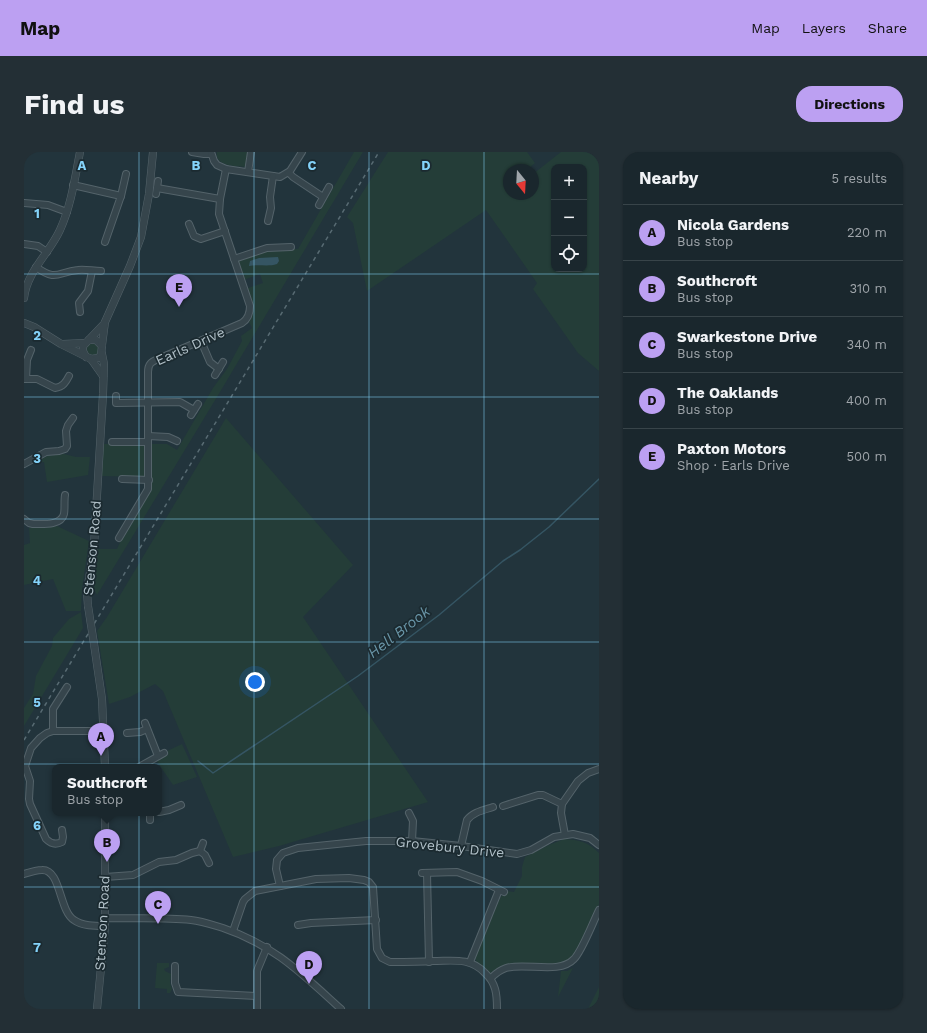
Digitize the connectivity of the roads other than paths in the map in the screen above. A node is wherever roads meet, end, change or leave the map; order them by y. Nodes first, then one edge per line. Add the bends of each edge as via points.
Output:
1 (80, 152) edge
2 (153, 152) edge
3 (192, 152) edge
4 (251, 152) edge
5 (302, 152) edge
6 (211, 153) edge
7 (226, 169) junction
8 (248, 172) junction
9 (288, 173) junction
10 (126, 174) dead end
11 (273, 176) junction
12 (73, 185) junction
13 (329, 187) dead end
14 (157, 188) dead end
15 (121, 196) junction
16 (323, 197) junction
17 (220, 199) junction
18 (24, 203) edge
19 (319, 205) dead end
20 (67, 212) junction
21 (267, 217) dead end
22 (189, 224) dead end
23 (225, 231) junction
24 (105, 242) dead end
25 (24, 244) edge
26 (291, 247) dead end
27 (47, 252) junction
28 (234, 258) junction
29 (36, 267) junction
30 (92, 271) junction
31 (101, 271) dead end
32 (24, 297) edge
33 (80, 312) dead end
34 (105, 322) junction
35 (24, 323) edge
36 (201, 341) junction
37 (87, 342) junction
38 (61, 344) junction
39 (102, 345) junction
40 (31, 350) dead end
41 (102, 354) junction
42 (88, 358) junction
43 (223, 362) dead end
44 (69, 376) dead end
45 (103, 376) junction
46 (25, 379) edge
47 (116, 396) dead end
48 (148, 403) junction
49 (194, 410) dead end
50 (73, 418) dead end
51 (148, 439) junction
52 (177, 441) dead end
53 (112, 442) dead end
54 (24, 464) edge
55 (122, 479) dead end
56 (149, 480) junction
57 (64, 495) dead end
58 (24, 519) edge
59 (115, 530) dead end
60 (122, 532) junction
61 (119, 538) dead end
62 (67, 687) dead end
63 (104, 731) junction
64 (53, 732) junction
65 (127, 733) dead end
66 (164, 753) dead end
67 (158, 756) junction
68 (105, 764) edge
69 (145, 764) edge
70 (599, 769) edge
71 (25, 770) edge
72 (562, 804) junction
73 (181, 806) dead end
74 (504, 806) dead end
75 (493, 807) dead end
76 (162, 811) edge
77 (409, 812) dead end
78 (105, 816) edge
79 (151, 816) edge
80 (150, 820) dead end
81 (62, 830) dead end
82 (565, 835) junction
83 (412, 841) junction
84 (203, 844) dead end
85 (599, 845) edge
86 (461, 846) junction
87 (200, 851) junction
88 (209, 863) dead end
89 (24, 874) edge
90 (105, 878) junction
91 (280, 886) junction
92 (599, 910) edge
93 (105, 918) junction
94 (376, 920) junction
95 (105, 926) junction
96 (298, 926) dead end
97 (232, 932) junction
98 (266, 947) junction
99 (429, 962) junction
100 (470, 962) junction
101 (175, 966) dead end
102 (490, 978) junction
103 (257, 996) junction
104 (97, 1009) edge
105 (257, 1009) edge
106 (341, 1009) edge
107 (496, 1009) edge

1 - 12 street
2 - 34 street via 141,237
3 - 6 street
4 - 8 street
5 - 9 street
6 - 7 street via 214,161
7 - 8 street
7 - 17 street, Earls Drive
8 - 11 street
9 - 11 street via 280,177
9 - 16 street
10 - 15 street
11 - 21 street via 271,208
12 - 15 street
12 - 20 street
13 - 16 street
14 - 17 street
15 - 24 street via 114,227
16 - 19 street
17 - 23 street, Earls Drive via 219,214
18 - 20 street via 48,205
20 - 27 street
22 - 23 street via 194,236 201,239
23 - 28 street, Earls Drive
25 - 27 street via 34,244
26 - 28 street via 284,251 267,248
27 - 29 street
28 - 36 street, Earls Drive via 250,306 248,318 242,324
29 - 30 street via 51,275 77,270
29 - 32 street via 26,285
30 - 31 street
30 - 33 street via 88,290 79,303
34 - 37 street
34 - 39 street
35 - 38 street
36 - 43 street via 217,372
36 - 48 street, Earls Drive via 150,364
37 - 38 street
37 - 39 street via 96,340
37 - 42 street via 83,349
38 - 42 street
39 - 41 street
40 - 46 street
41 - 42 street via 98,358
41 - 45 street, Stenson Road
42 - 45 street
44 - 46 street via 67,385 55,388 40,380
45 - 63 street, Stenson Road, bridge via 94,546 87,592
47 - 48 street via 116,403
48 - 49 street via 180,402
48 - 51 street, Earls Drive
50 - 54 street via 66,423 64,449 46,452
51 - 52 street via 168,437
51 - 53 street
51 - 56 street, Earls Drive
55 - 56 street
56 - 60 street, Earls Drive via 146,494
57 - 58 street via 61,503 64,514 62,519 33,524
59 - 60 street
60 - 61 street, Earls Drive
62 - 64 street via 53,709
63 - 64 street
63 - 68 street, Stenson Road
64 - 71 street via 40,738 31,748
65 - 67 street via 140,732 146,726
66 - 67 street
67 - 69 street
70 - 72 street via 578,781
71 - 81 street via 30,781 30,804 46,839 55,844 62,842
72 - 74 street via 538,795
72 - 82 street
73 - 76 street
75 - 86 street via 469,817
77 - 83 street via 413,821
78 - 90 street, Stenson Road
79 - 80 street
82 - 85 street, Grovebury Drive via 590,838
82 - 86 street, Grovebury Drive via 554,837 531,850 517,854
83 - 86 street, Grovebury Drive
83 - 91 street, Grovebury Drive via 366,841 287,851 277,860 276,869
84 - 87 street
87 - 88 street
87 - 90 street via 176,860 159,862 134,875
89 - 95 street via 44,870 50,872 58,884 64,909 74,921
90 - 93 street, Stenson Road
91 - 94 street via 316,879 364,880 373,887
91 - 97 street via 255,891 245,899
92 - 102 street via 576,957 567,964 511,967
93 - 95 street, Stenson Road
93 - 97 street via 192,920
94 - 96 street
94 - 99 street via 377,949 382,958 390,962
95 - 104 street, Stenson Road
97 - 98 street
98 - 103 street via 257,971
98 - 106 street via 300,971
99 - 100 street
99 - 100 street via 425,873 457,872 502,891
100 - 102 street
101 - 103 street via 175,984 178,992
102 - 107 street via 497,994
103 - 105 street

